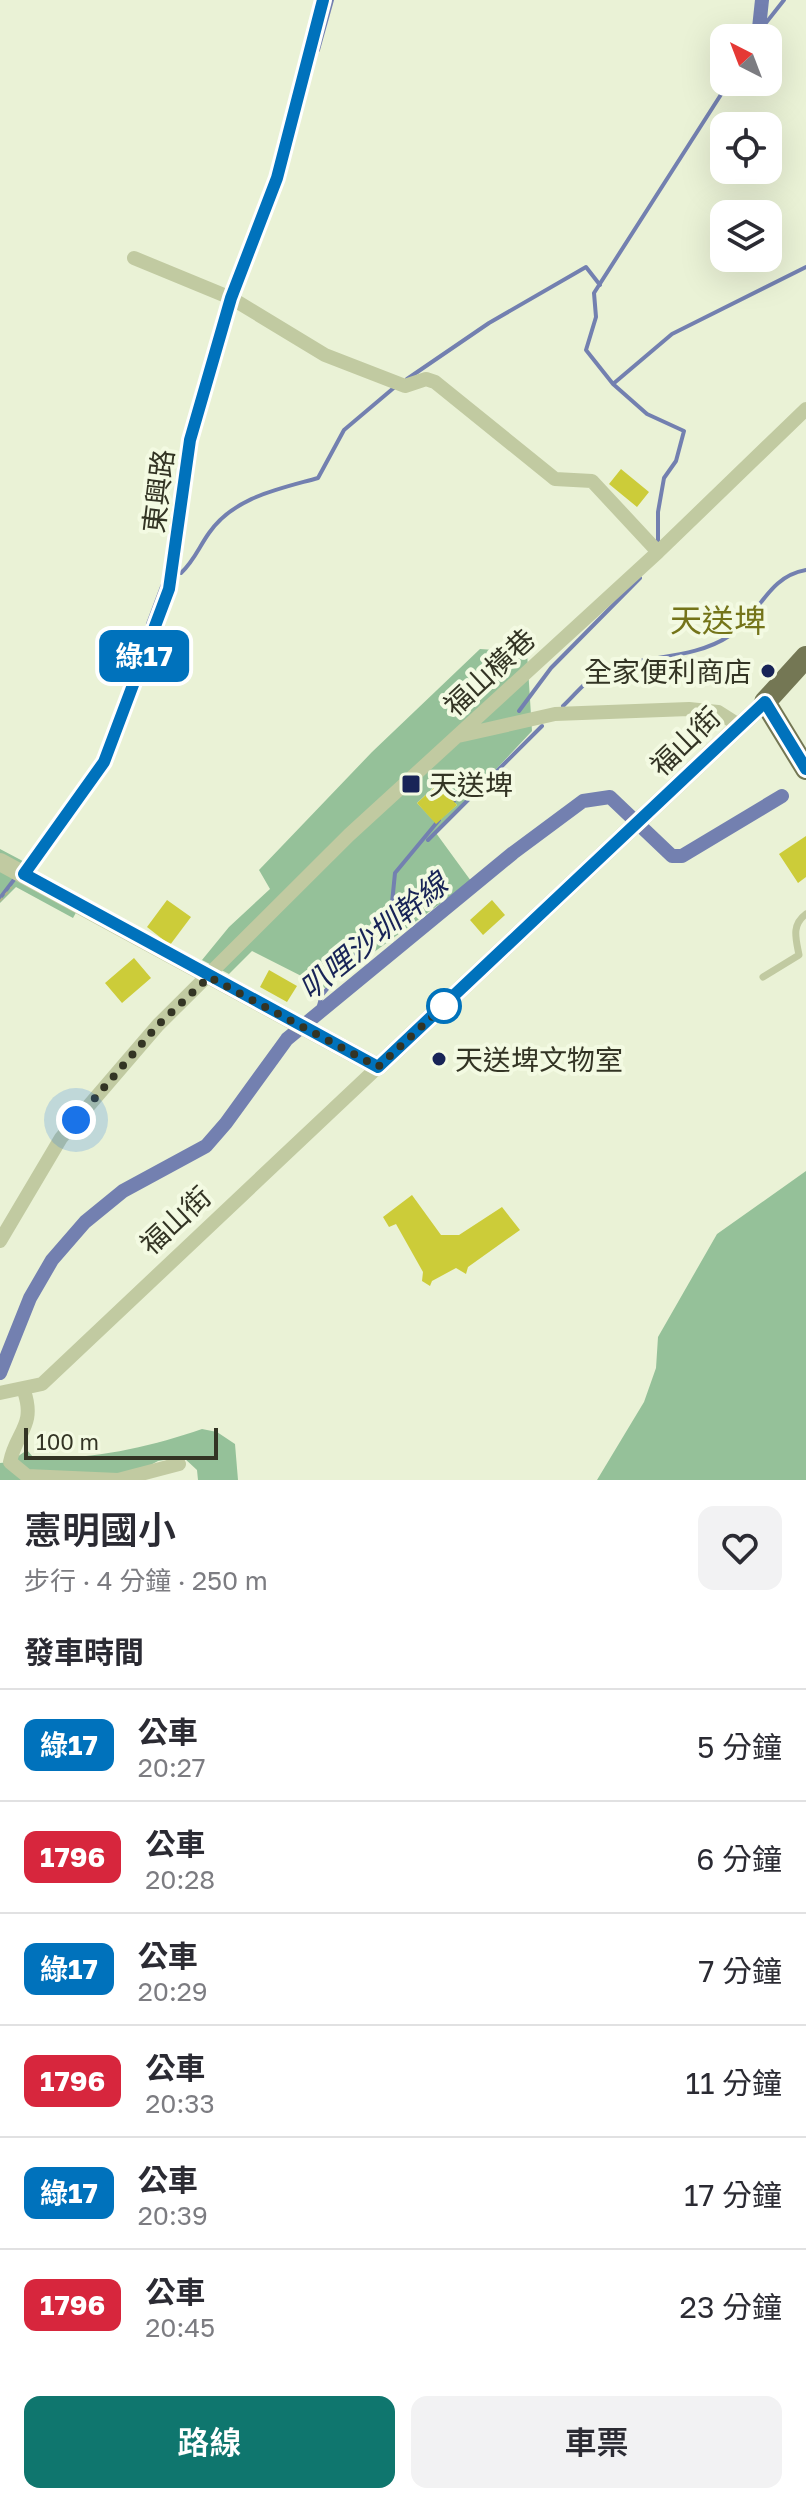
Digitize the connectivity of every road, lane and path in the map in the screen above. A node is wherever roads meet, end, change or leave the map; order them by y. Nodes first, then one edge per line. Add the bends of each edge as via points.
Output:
1 (324, 0) edge
2 (134, 258) dead end
3 (231, 298) junction
4 (806, 409) edge
5 (658, 552) junction
6 (806, 657) edge
7 (506, 692) junction
8 (765, 702) junction
9 (511, 724) junction
10 (740, 726) junction
11 (457, 736) junction
12 (806, 769) edge
13 (0, 862) edge
14 (24, 874) junction
15 (806, 914) edge
16 (209, 977) junction
17 (763, 977) dead end
18 (378, 1067) junction
19 (0, 1241) edge
20 (24, 1391) junction
21 (0, 1393) edge
22 (179, 1464) dead end
23 (158, 1471) junction
24 (143, 1480) edge

1 - 3 street, 東興路 via 277,178
2 - 3 street
3 - 5 street via 325,355 405,386 426,379 435,382 555,479 592,481
3 - 14 street, 東興路 via 190,440 169,589 104,762
4 - 5 street, 福山橫巷
5 - 7 street, 福山橫巷
6 - 8 main road
7 - 9 street
7 - 11 street, 福山橫巷
8 - 10 street, 福山街
8 - 12 main road
9 - 10 street via 555,714 689,709 718,712
9 - 11 street
10 - 18 street, 福山街
11 - 16 street, 福山橫巷 via 349,835
13 - 14 street
14 - 16 street
15 - 17 lane via 795,932 799,955
16 - 18 street
16 - 19 street via 90,1101 26,1192
18 - 20 street, 福山街 via 42,1384
20 - 21 street, 福山街
20 - 23 street via 27,1427 12,1450 15,1470 27,1476 118,1480
22 - 23 street
23 - 24 street

